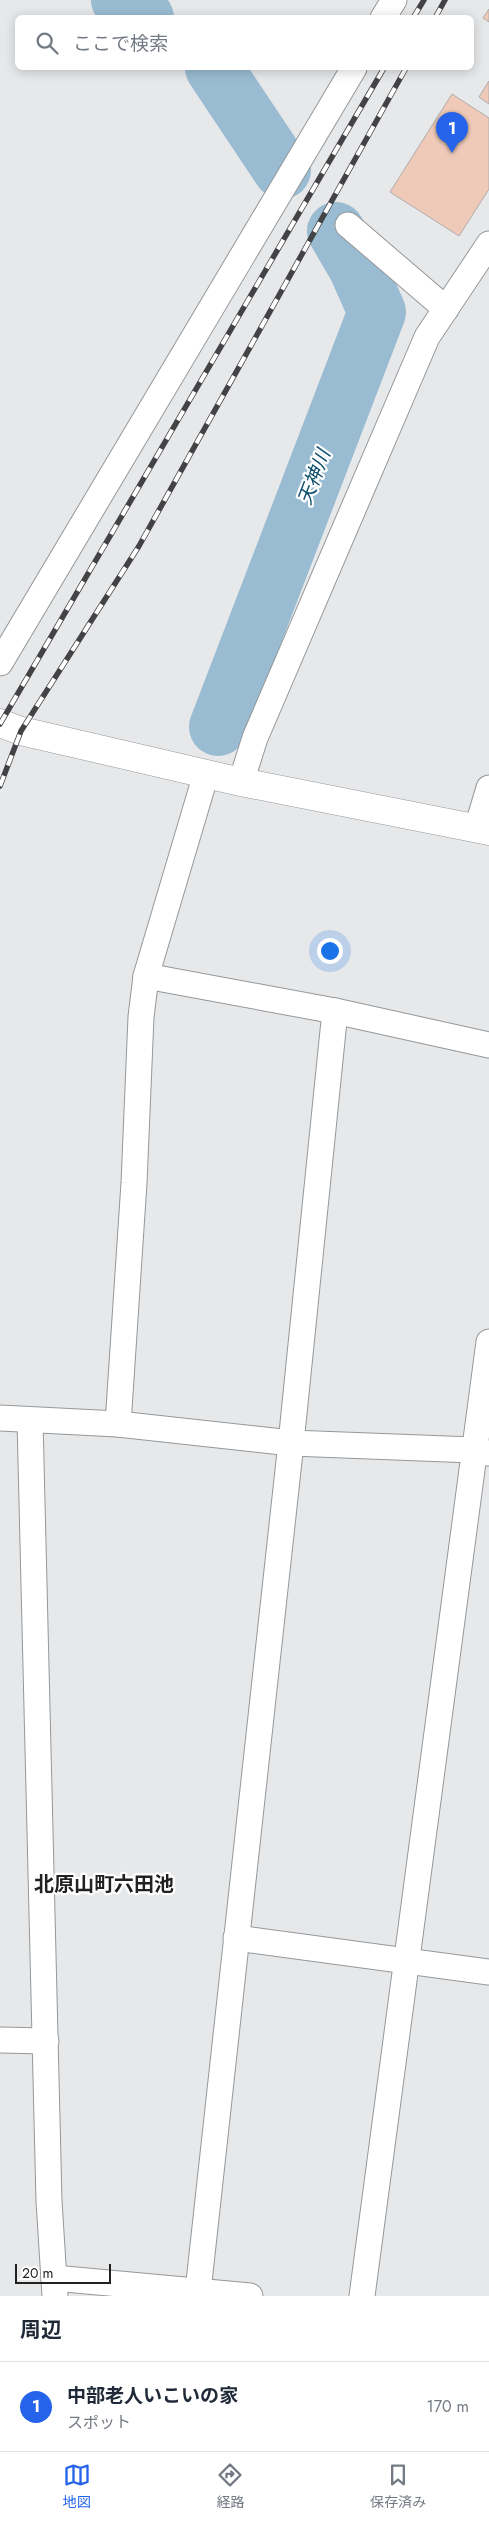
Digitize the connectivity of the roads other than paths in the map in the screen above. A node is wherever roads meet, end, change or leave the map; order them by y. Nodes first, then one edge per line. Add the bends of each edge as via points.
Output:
1 (394, 0) edge
2 (385, 15) edge
3 (353, 70) edge
4 (348, 225) dead end
5 (489, 244) edge
6 (446, 309) junction
7 (0, 663) edge
8 (0, 723) edge
9 (206, 774) junction
10 (241, 782) junction
11 (489, 788) edge
12 (483, 830) edge
13 (146, 976) junction
14 (335, 1011) junction
15 (489, 1045) edge
16 (489, 1342) edge
17 (0, 1418) edge
18 (30, 1420) junction
19 (118, 1424) junction
20 (291, 1443) junction
21 (481, 1452) edge
22 (236, 1938) junction
23 (408, 1960) junction
24 (489, 1972) edge
25 (0, 2040) edge
26 (46, 2041) junction
27 (54, 2287) edge
28 (198, 2290) junction
29 (250, 2296) edge
30 (362, 2296) edge

1 - 2 street
3 - 7 street
4 - 6 street
5 - 6 street
6 - 10 street via 424,346 255,738
8 - 9 street via 20,731
9 - 10 street
9 - 13 street
10 - 12 street
11 - 12 street
13 - 14 street
13 - 19 street
14 - 15 street
14 - 20 street
16 - 21 street
17 - 18 street
18 - 19 street
18 - 26 street
19 - 20 street
20 - 21 street
20 - 22 street
21 - 23 street
22 - 23 street
22 - 28 street
23 - 24 street
23 - 30 street
25 - 26 street
26 - 27 street
27 - 28 street
28 - 29 street

